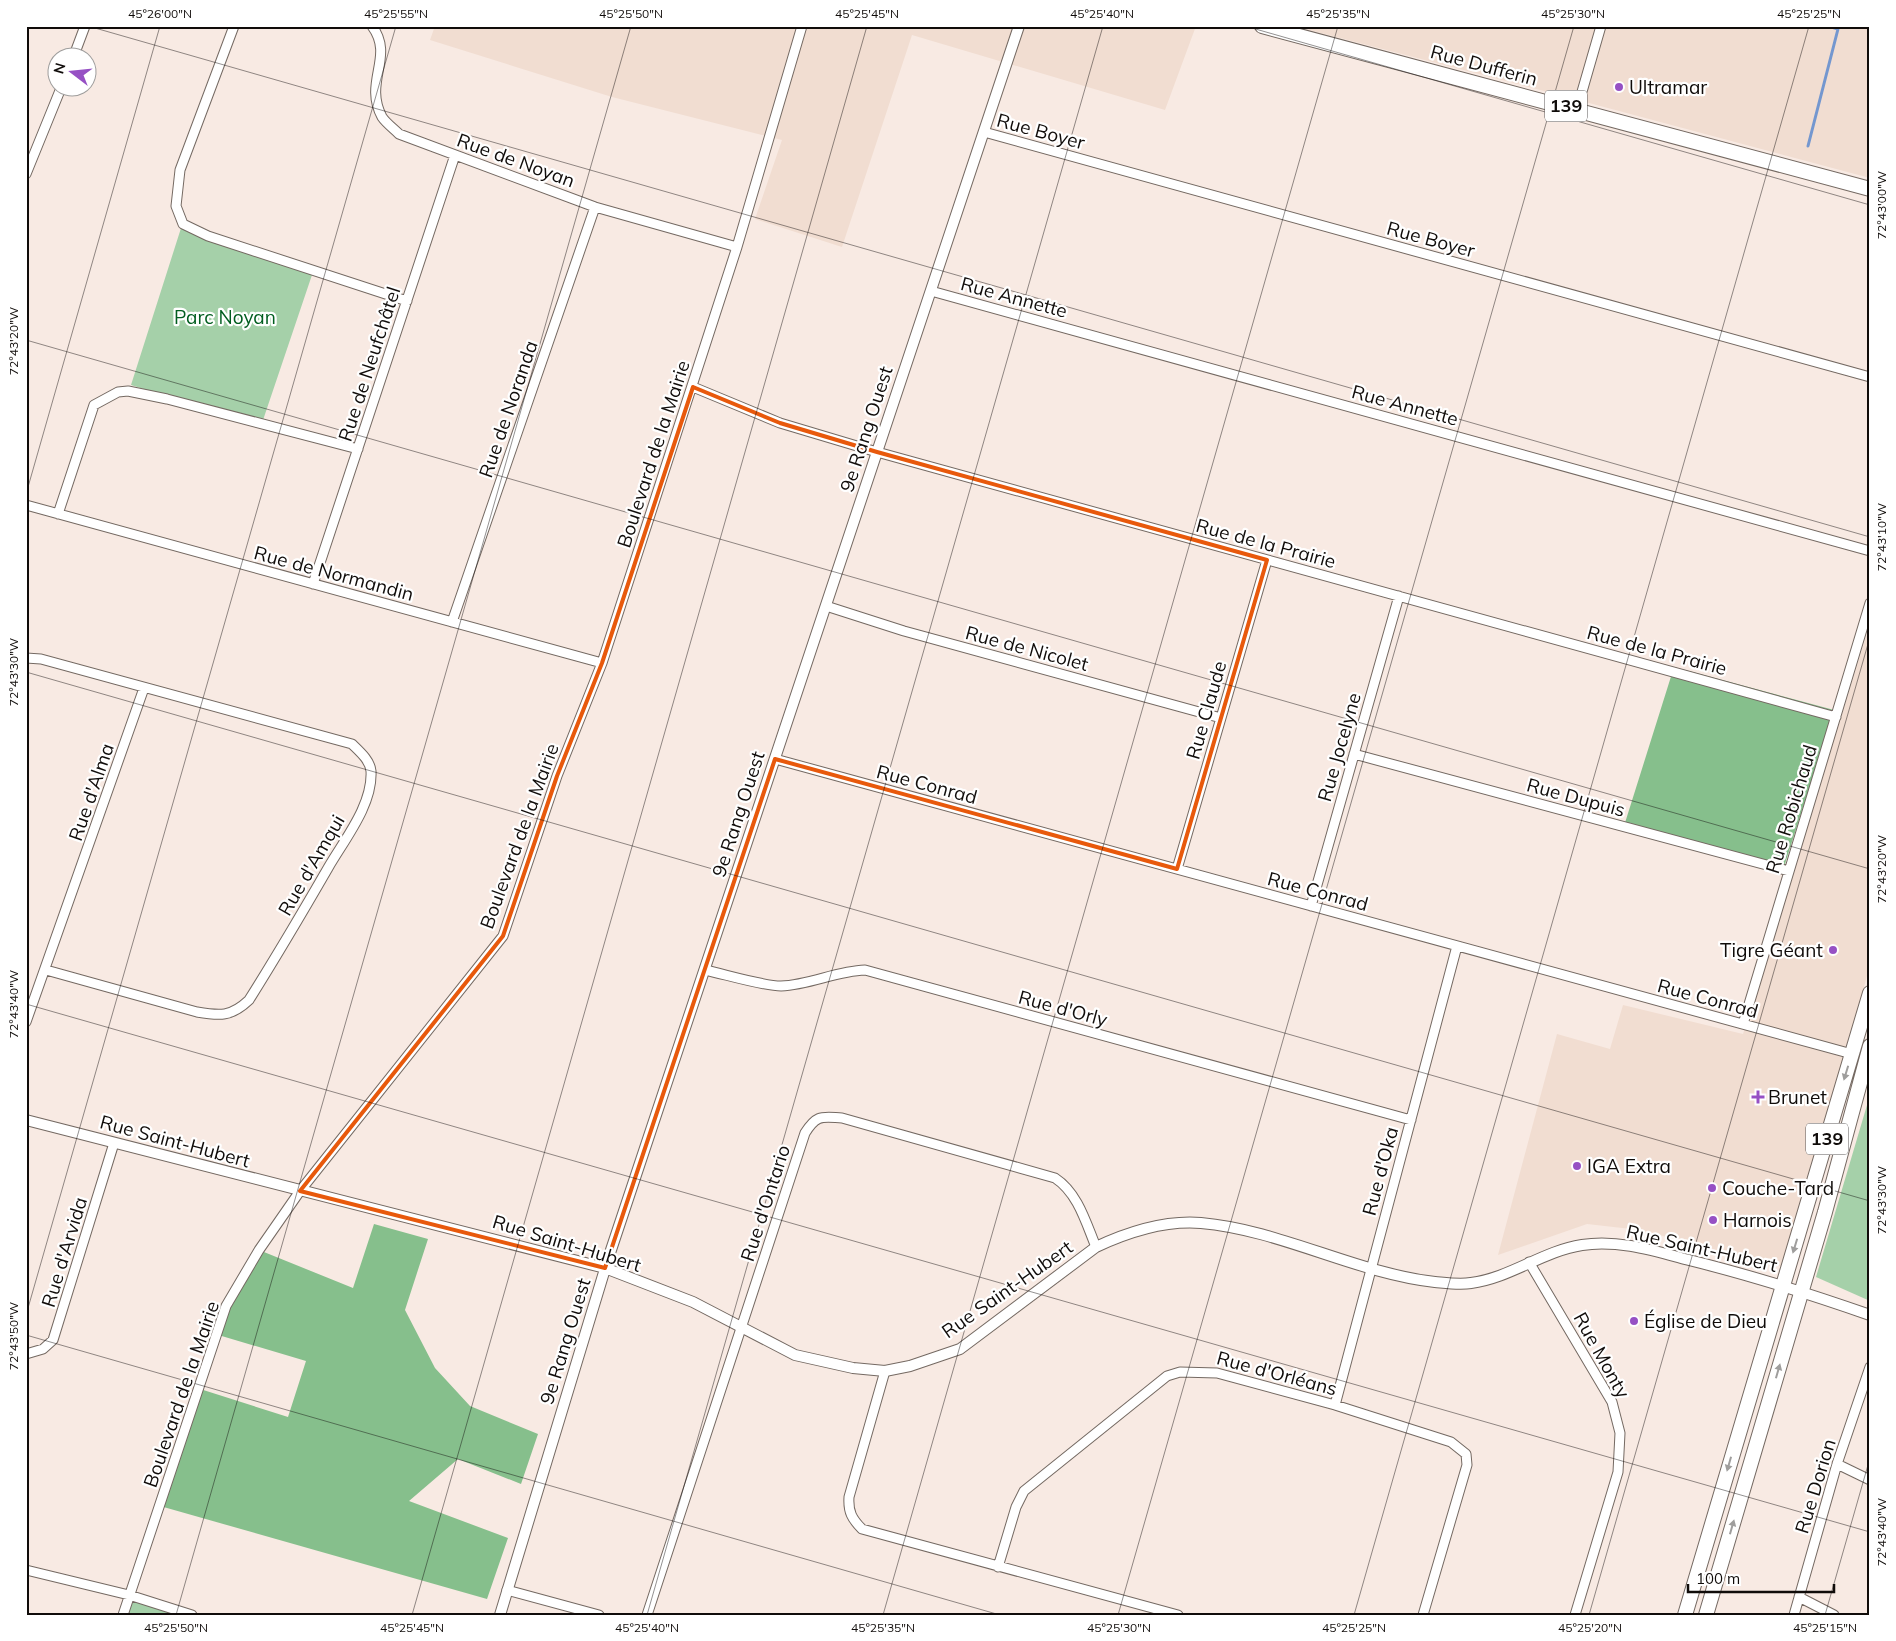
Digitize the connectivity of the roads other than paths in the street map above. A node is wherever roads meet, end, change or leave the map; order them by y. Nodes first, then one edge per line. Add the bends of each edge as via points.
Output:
1 (85, 26) edge
2 (234, 26) edge
3 (372, 26) edge
4 (802, 26) edge
5 (1019, 26) edge
6 (1262, 26) edge
7 (1601, 26) edge
8 (77, 48) edge
9 (57, 98) edge
10 (1577, 109) junction
11 (984, 132) junction
12 (455, 155) junction
13 (26, 173) edge
14 (1870, 189) edge
15 (594, 207) junction
16 (737, 247) junction
17 (931, 290) junction
18 (407, 301) junction
19 (1870, 377) edge
20 (692, 387) junction
21 (358, 449) junction
22 (877, 452) junction
23 (26, 505) edge
24 (58, 514) junction
25 (1870, 551) edge
26 (1267, 560) junction
27 (313, 584) junction
28 (1399, 596) junction
29 (1870, 603) edge
30 (826, 606) junction
31 (452, 622) junction
32 (26, 658) edge
33 (602, 663) junction
34 (144, 688) junction
35 (1836, 717) junction
36 (1221, 718) junction
37 (1354, 754) junction
38 (775, 760) junction
39 (1176, 869) junction
40 (1789, 871) junction
41 (1311, 906) junction
42 (1457, 946) junction
43 (46, 970) junction
44 (705, 970) junction
45 (1870, 993) edge
46 (26, 1022) edge
47 (1743, 1024) junction
48 (1870, 1046) edge
49 (1852, 1054) junction
50 (26, 1120) edge
51 (1411, 1120) junction
52 (114, 1143) junction
53 (300, 1191) junction
54 (1096, 1247) junction
55 (1529, 1262) junction
56 (605, 1268) junction
57 (1373, 1268) junction
58 (1783, 1286) junction
59 (1802, 1291) junction
60 (1870, 1315) edge
61 (742, 1328) junction
62 (26, 1354) edge
63 (1870, 1367) edge
64 (885, 1371) junction
65 (1335, 1405) junction
66 (1837, 1464) junction
67 (1870, 1480) edge
68 (998, 1567) junction
69 (26, 1570) edge
70 (507, 1590) junction
71 (129, 1595) junction
72 (1799, 1597) junction
73 (123, 1615) edge
74 (192, 1615) edge
75 (500, 1615) edge
76 (599, 1615) edge
77 (646, 1615) edge
78 (1178, 1615) edge
79 (1424, 1615) edge
80 (1576, 1615) edge
81 (1685, 1615) edge
82 (1706, 1615) edge
83 (1794, 1615) edge
84 (1834, 1615) edge

1 - 8 street
2 - 18 street via 180,170 176,206 183,224 208,236
3 - 12 street, Rue de Noyan via 382,47 374,92 383,118 399,134
4 - 16 street, Boulevard de la Mairie
5 - 11 street, 9e Rang Ouest
6 - 10 main road, Rue Dufferin / 139
7 - 10 street
9 - 13 street
10 - 14 main road, Rue Dufferin / 139
11 - 17 street, 9e Rang Ouest
11 - 19 street, Rue Boyer
12 - 15 street, Rue de Noyan
12 - 18 street, Rue de Neufchâtel
15 - 16 street, Rue de Noyan
15 - 31 street, Rue de Noranda
16 - 20 street, Boulevard de la Mairie
17 - 22 street, 9e Rang Ouest
17 - 25 street, Rue Annette
18 - 21 street, Rue de Neufchâtel
20 - 22 street, Rue de la Prairie via 780,423
20 - 33 street, Boulevard de la Mairie
21 - 24 street via 167,399 118,392 94,405
21 - 27 street, Rue de Neufchâtel
22 - 26 street, Rue de la Prairie
22 - 30 street, 9e Rang Ouest
23 - 24 street, Rue de Normandin
24 - 27 street, Rue de Normandin
26 - 28 street, Rue de la Prairie
26 - 36 street, Rue Claude
27 - 31 street, Rue de Normandin
28 - 35 street, Rue de la Prairie
28 - 37 street, Rue Jocelyne
29 - 35 street, Rue Robichaud
30 - 36 street, Rue de Nicolet via 904,632
30 - 38 street, 9e Rang Ouest
31 - 33 street, Rue de Normandin
32 - 34 street via 41,659
33 - 53 street, Boulevard de la Mairie via 557,776 503,936
34 - 43 street, Rue d'Alma
34 - 43 street, Rue d'Amqui via 352,744 368,761 370,789 296,923 249,1000 240,1008 220,1016 197,1012
35 - 40 street, Rue Robichaud
36 - 39 street, Rue Claude
37 - 40 street, Rue Dupuis
37 - 41 street, Rue Jocelyne
38 - 39 street, Rue Conrad
38 - 44 street, 9e Rang Ouest
39 - 41 street, Rue Conrad
40 - 47 street, Rue Robichaud
41 - 42 street, Rue Conrad
42 - 47 street, Rue Conrad
42 - 51 street, Rue d'Oka
43 - 46 street, Rue d'Alma
44 - 51 street, Rue d'Orly via 780,986 815,982 844,971 865,970
44 - 56 street, 9e Rang Ouest
45 - 49 main road, 139
47 - 49 street, Rue Conrad
48 - 59 main road, 139
49 -> 58 main road, 139
50 - 52 street, Rue Saint-Hubert
51 - 57 street, Rue d'Oka
52 - 53 street, Rue Saint-Hubert
52 - 62 street, Rue d'Arvida via 53,1340 43,1349
53 - 56 street, Rue Saint-Hubert
53 - 71 street, Boulevard de la Mairie via 259,1250 226,1306
54 - 57 street, Rue Saint-Hubert via 1121,1235 1159,1226 1199,1223 1233,1227
54 - 61 street, Rue d'Ontario via 1075,1198 1056,1178 842,1118 820,1117 805,1133
54 - 64 street, Rue Saint-Hubert via 960,1348 910,1366
55 - 57 street, Rue Saint-Hubert via 1471,1283 1434,1282
55 - 58 street, Rue Saint-Hubert via 1583,1245 1630,1246
55 - 80 street, Rue Monty via 1612,1402 1620,1433 1618,1472
56 - 61 street, Rue Saint-Hubert via 693,1302
56 - 70 street, 9e Rang Ouest
57 - 65 street, Rue d'Oka
58 - 59 street, Rue Saint-Hubert
58 -> 81 main road, 139
59 - 60 street, Rue Saint-Hubert
82 -> 59 main road, 139
61 - 64 street, Rue Saint-Hubert via 795,1355 852,1368
61 - 77 street, Rue d'Ontario
63 - 66 street, Rue Dorion
64 - 68 street via 849,1497 853,1520 862,1529 880,1535
65 - 68 street, Rue d'Orléans via 1217,1373 1180,1372 1167,1376 1024,1491
65 - 79 street, Rue d'Orléans via 1451,1442 1466,1454 1467,1465
66 - 67 street
66 - 72 street, Rue Dorion
68 - 78 street
69 - 71 street
70 - 75 street, 9e Rang Ouest
70 - 76 street
71 - 73 street, Boulevard de la Mairie
71 - 74 street
72 - 83 street, Rue Dorion
72 - 84 street

